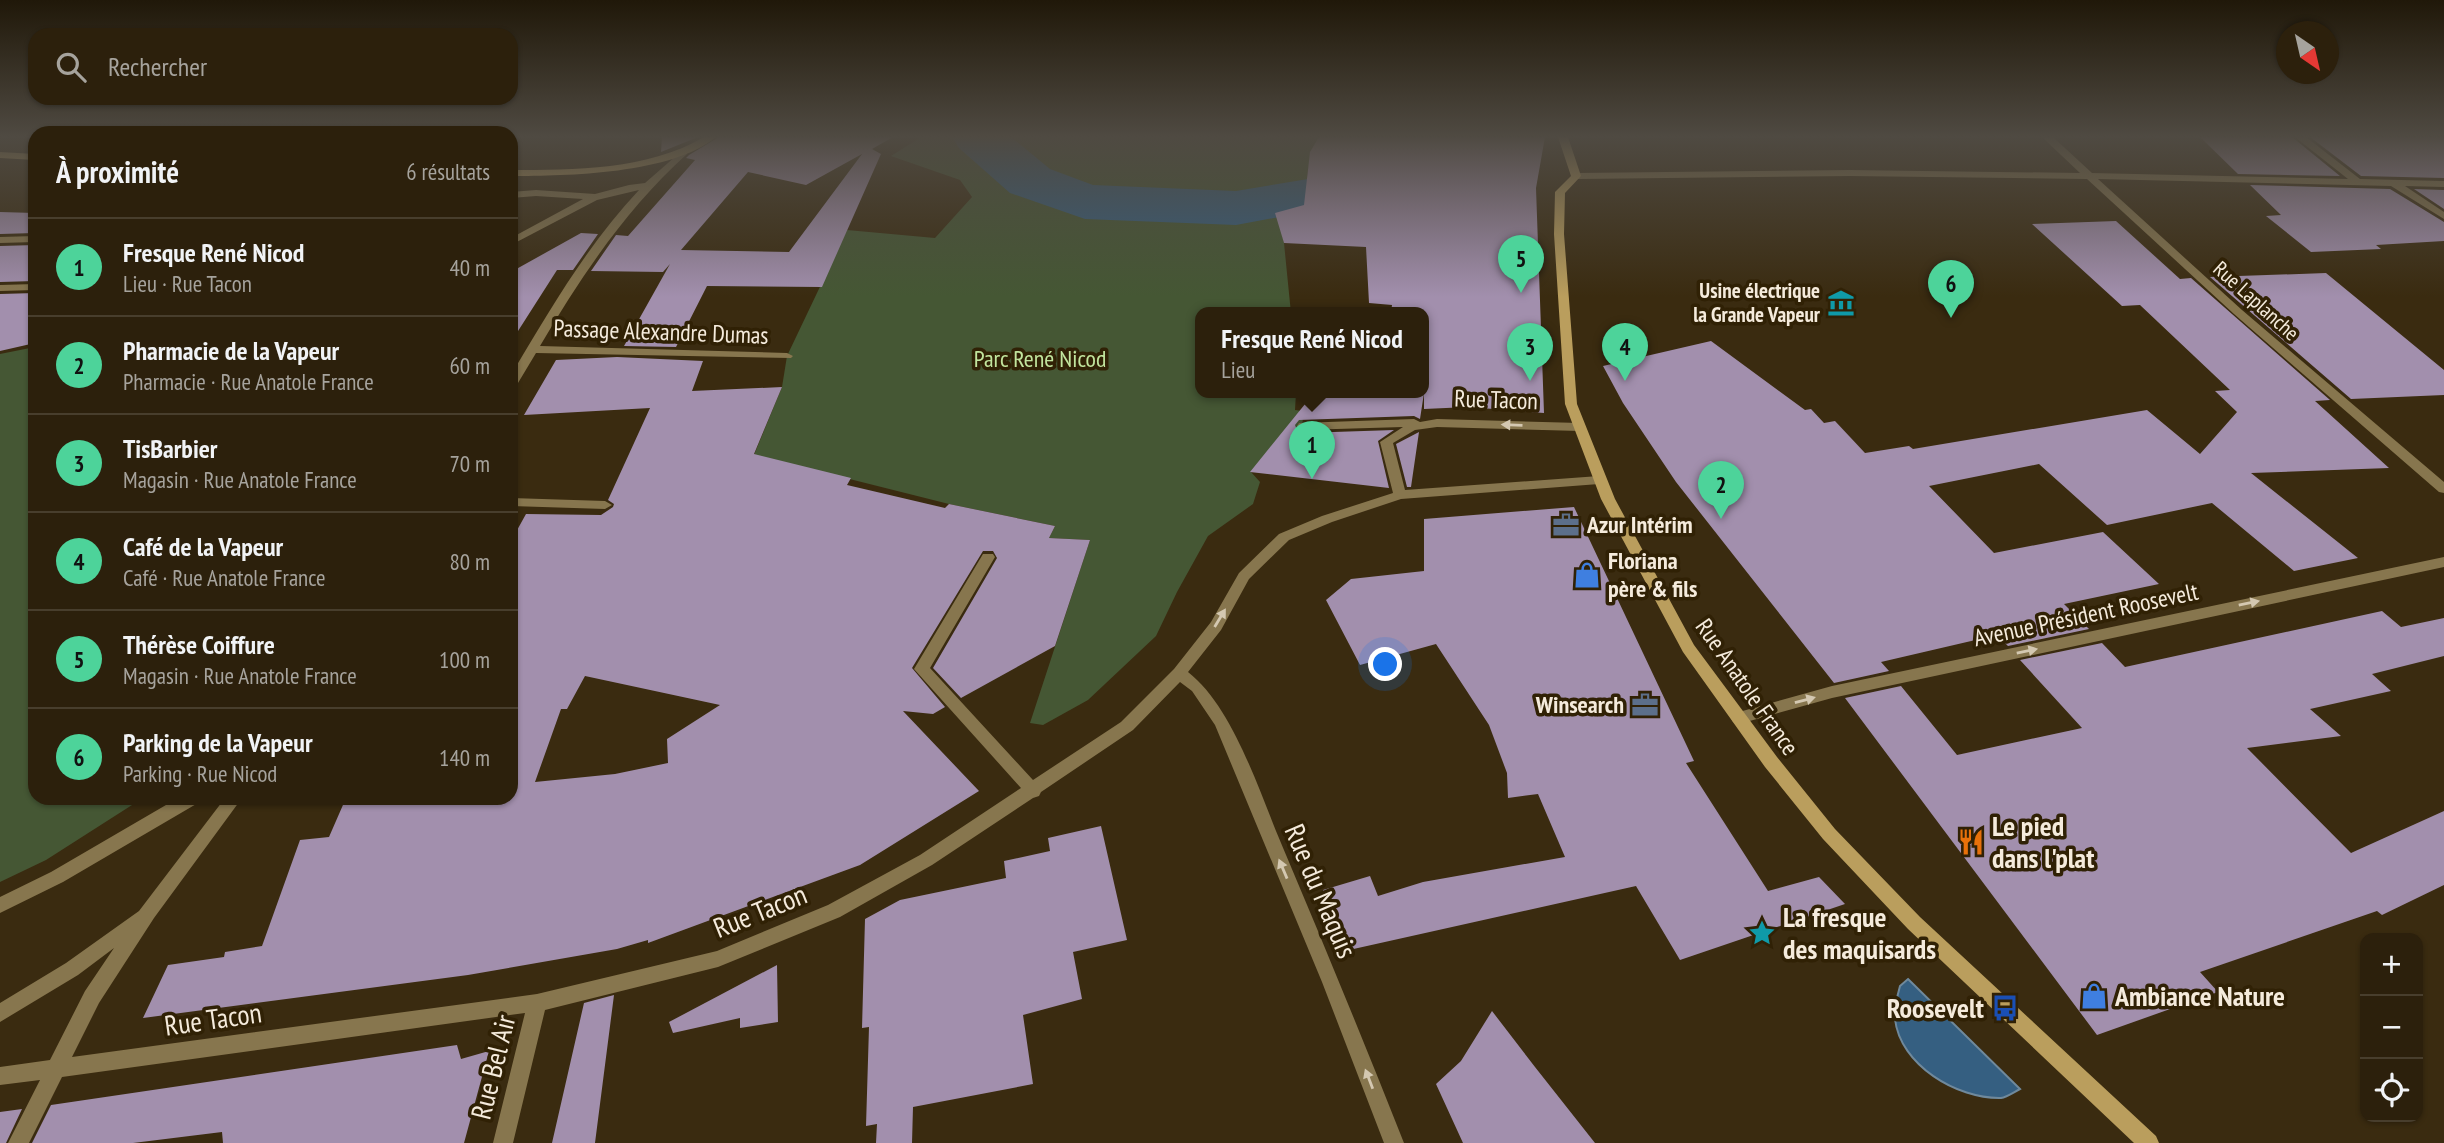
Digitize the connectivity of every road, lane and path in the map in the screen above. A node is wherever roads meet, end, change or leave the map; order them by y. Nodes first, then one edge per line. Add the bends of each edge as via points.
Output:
1 (619, 190) edge
2 (645, 190) edge
3 (1562, 190) edge
4 (2105, 190) edge
5 (2406, 190) edge
6 (518, 194) edge
7 (595, 197) junction
8 (2444, 215) edge
9 (518, 238) edge
10 (28, 239) edge
11 (0, 240) edge
12 (28, 287) edge
13 (0, 288) edge
14 (533, 349) junction
15 (787, 356) dead end
16 (518, 373) edge
17 (1437, 423) junction
18 (1303, 426) dead end
19 (1580, 427) junction
20 (1599, 480) junction
21 (2444, 489) edge
22 (1400, 495) junction
23 (518, 502) edge
24 (605, 505) dead end
25 (988, 557) dead end
26 (2444, 562) edge
27 (1179, 673) junction
28 (1739, 718) junction
29 (1033, 791) junction
30 (180, 805) edge
31 (229, 805) edge
32 (0, 905) edge
33 (148, 912) junction
34 (537, 1003) junction
35 (0, 1013) edge
36 (55, 1068) junction
37 (0, 1076) edge
38 (18, 1143) edge
39 (503, 1143) edge
40 (1394, 1143) edge
41 (2149, 1143) edge

1 - 7 street
2 - 14 street via 582,270
3 - 19 main road, Rue Anatole France via 1559,234 1571,404
4 - 21 street, Rue Laplanche
5 - 8 street
6 - 7 street
7 - 9 street
10 - 11 street
12 - 13 street
14 - 15 street, Passage Alexandre Dumas
14 - 16 street
17 - 18 street
19 -> 17 street, Rue Tacon
17 - 22 street, Rue Tacon via 1412,427 1386,442
19 - 20 main road, Rue Anatole France
20 - 22 street, Rue Tacon
20 - 28 main road, Rue Anatole France via 1688,648
27 -> 22 street, Rue Tacon via 1216,626 1244,576 1284,537
23 - 24 street
25 - 29 street via 922,669
28 -> 26 street, Avenue Président Roosevelt via 1832,692
27 - 29 street, Rue Tacon via 1127,726
40 -> 27 street, Rue du Maquis via 1332,982 1222,723 1197,687
28 - 41 main road, Rue Anatole France via 1829,834 1914,923
29 - 34 street, Rue Tacon via 926,860 834,911 718,959
30 - 32 street
31 - 33 street
33 - 35 street via 72,969
33 - 36 street via 92,996
34 - 36 street, Rue Tacon
34 - 39 street, Rue Bel Air
36 - 37 street, Rue Tacon
36 - 38 street

